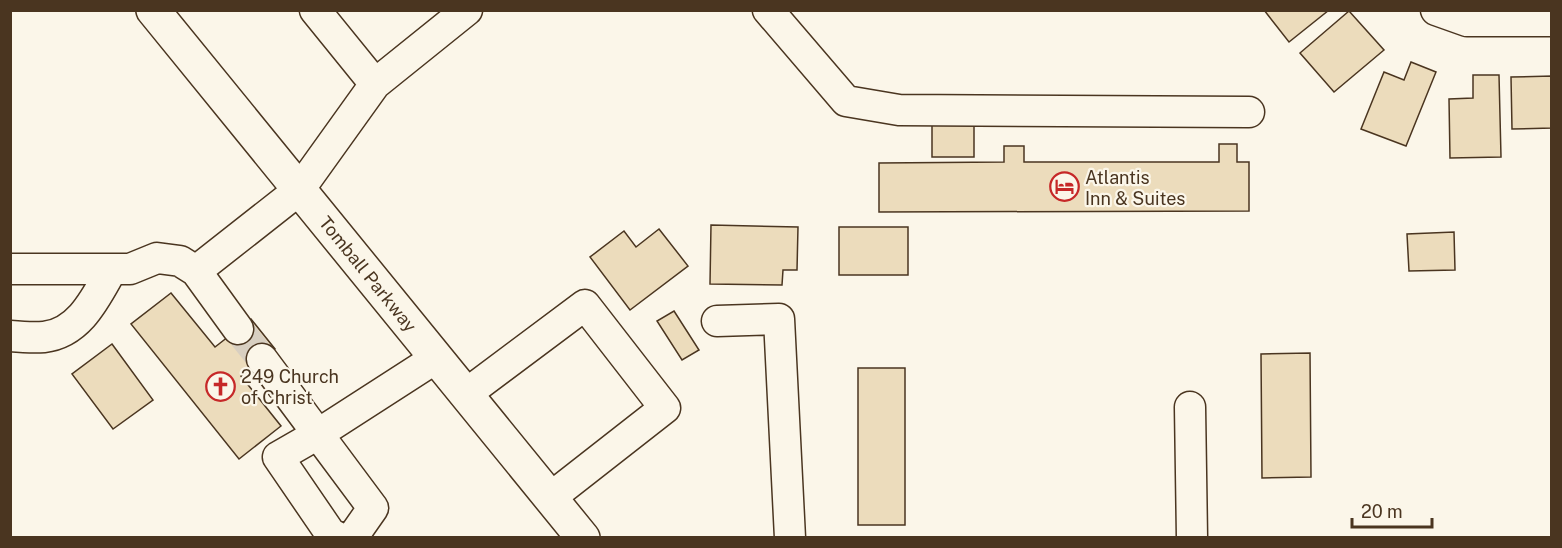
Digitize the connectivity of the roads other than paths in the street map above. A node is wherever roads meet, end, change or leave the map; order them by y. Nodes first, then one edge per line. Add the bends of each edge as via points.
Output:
1 (153, 10) edge
2 (315, 10) edge
3 (768, 10) edge
4 (1436, 10) edge
5 (466, 11) edge
6 (1551, 21) edge
7 (375, 84) junction
8 (1249, 112) dead end
9 (299, 190) junction
10 (10, 269) edge
11 (111, 269) junction
12 (196, 271) junction
13 (717, 321) dead end
14 (238, 329) tunnel mouth
15 (10, 336) edge
16 (435, 358) junction
17 (262, 359) tunnel mouth
18 (466, 394) junction
19 (1190, 407) dead end
20 (318, 434) junction
21 (550, 498) junction
22 (339, 537) edge
23 (352, 537) edge
24 (583, 537) edge
25 (790, 537) edge
26 (1192, 537) edge

1 - 9 main road, Tomball Parkway
2 - 7 street
3 - 8 street via 846,101 899,110
4 - 6 street via 1467,21
5 - 7 street
7 - 9 street
9 - 12 street
9 - 16 main road, Tomball Parkway
10 - 11 street
11 - 12 street via 130,269 157,258 180,261
11 - 15 street via 92,304 73,326 46,337
12 - 14 street
13 - 25 street via 779,319
16 - 18 main road, Tomball Parkway
16 - 20 street
17 - 20 street
18 - 21 main road, Tomball Parkway
18 - 21 street via 585,305 665,408
19 - 26 street
20 - 22 street via 278,457 330,533
20 - 23 street via 373,508
21 - 24 main road, Tomball Parkway

